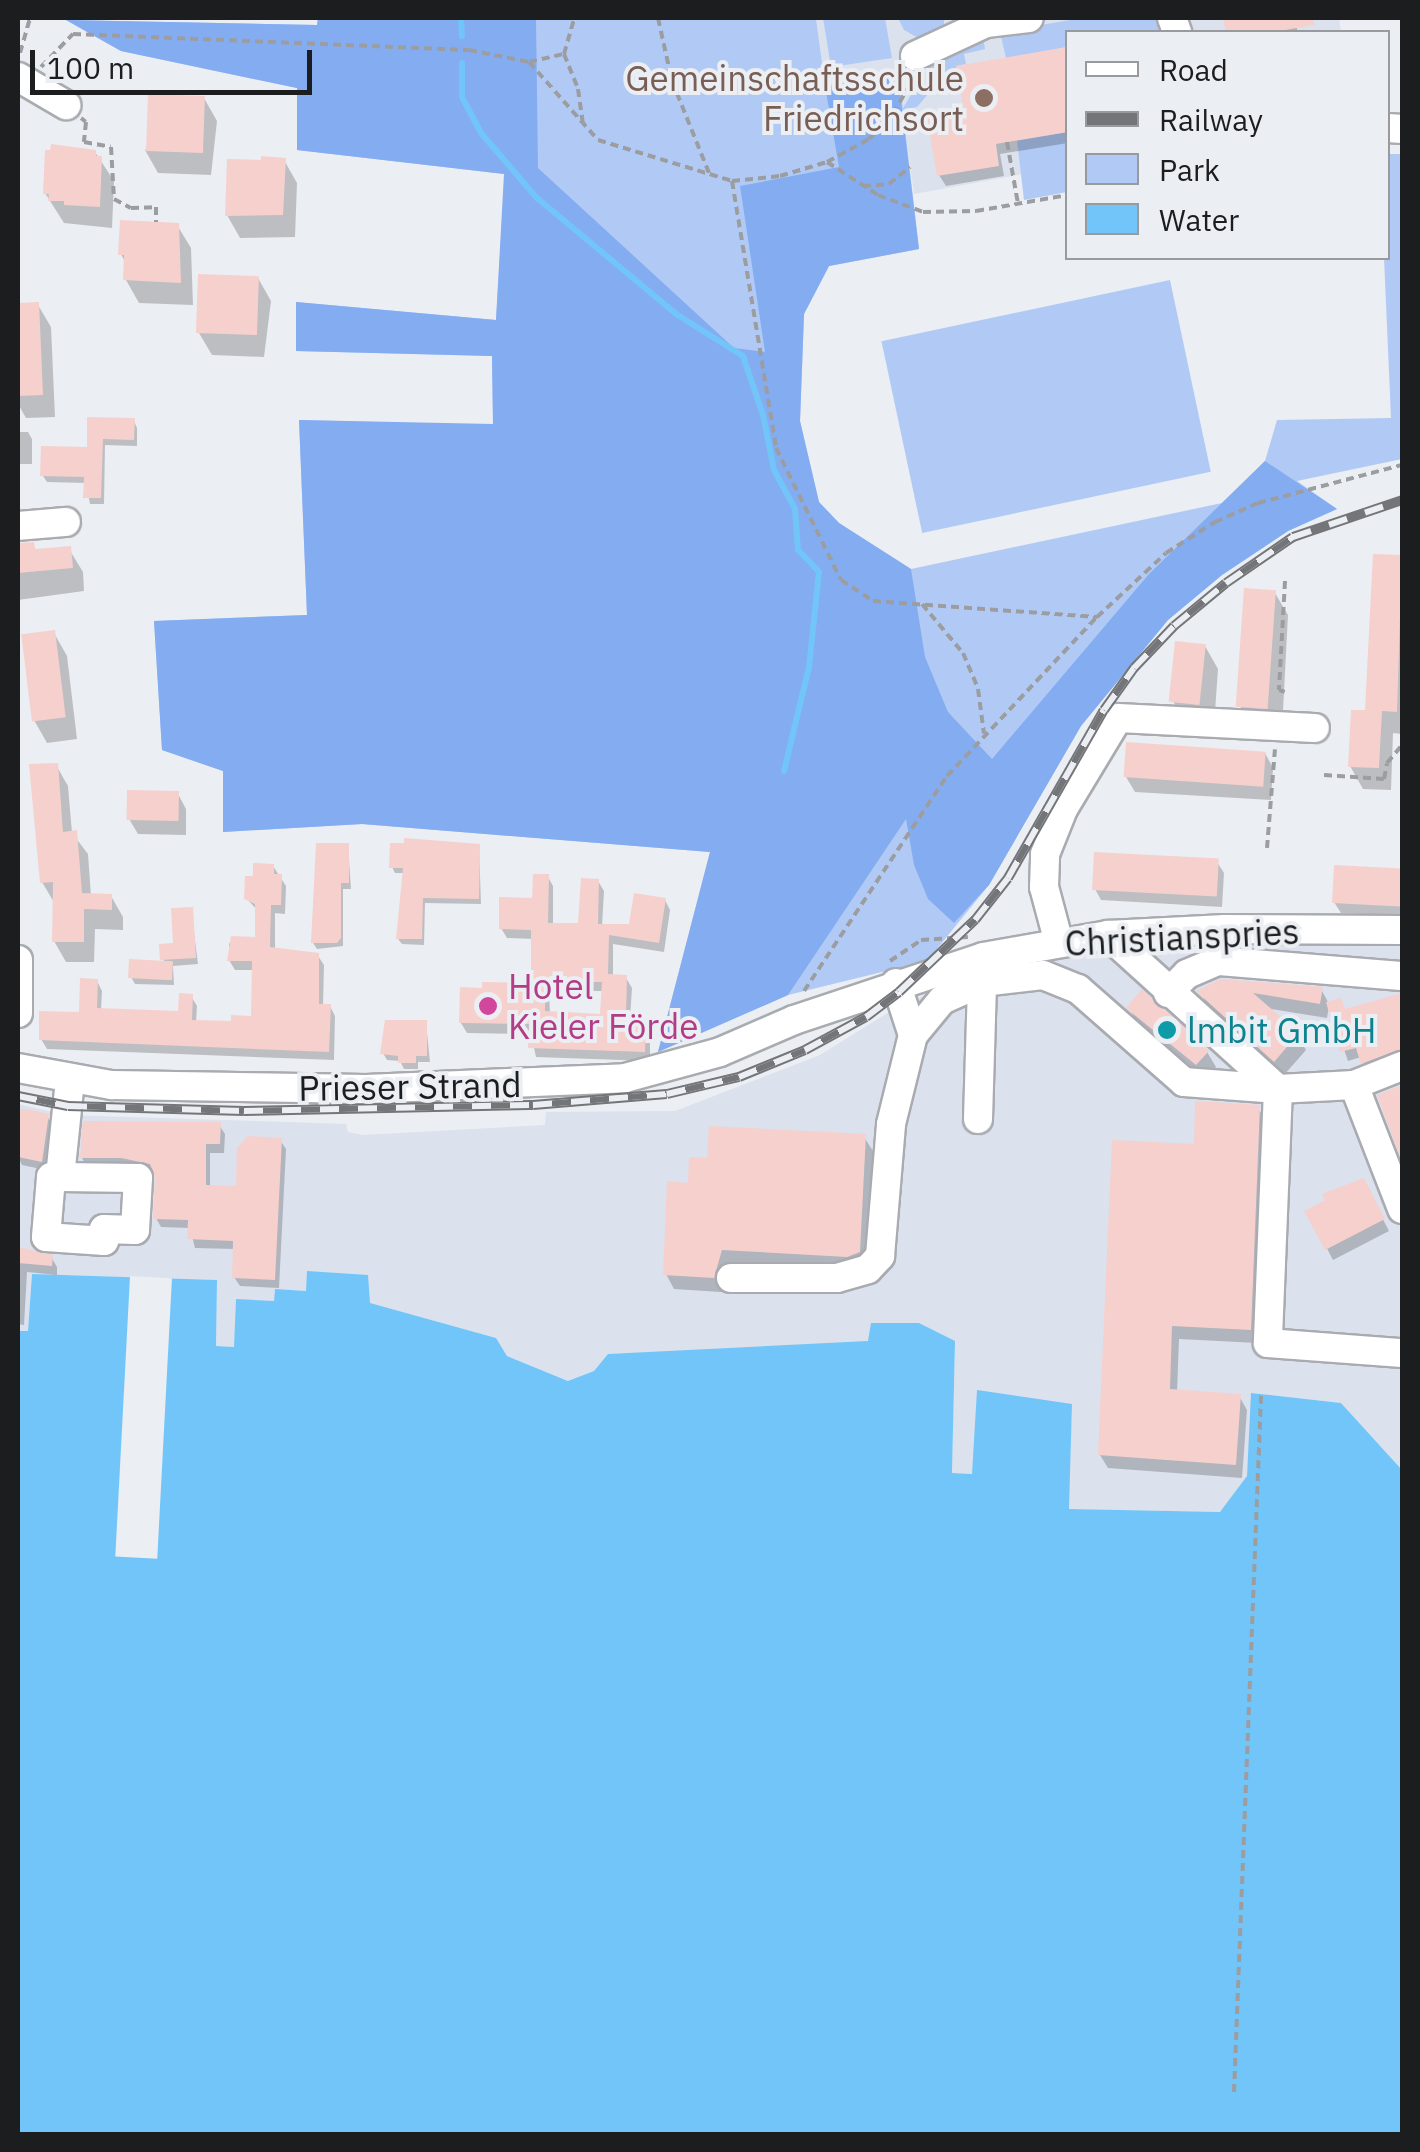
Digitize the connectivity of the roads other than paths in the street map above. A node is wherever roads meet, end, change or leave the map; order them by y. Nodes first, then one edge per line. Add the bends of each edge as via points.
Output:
1 (1030, 18) edge
2 (915, 56) road end
3 (21, 72) edge
4 (66, 106) road end
5 (66, 522) dead end
6 (18, 526) edge
7 (1315, 728) dead end
8 (1402, 930) edge
9 (1108, 935) junction
10 (1059, 943) junction
11 (18, 960) edge
12 (1402, 976) edge
13 (982, 982) junction
14 (896, 983) junction
15 (1168, 992) junction
16 (18, 1012) edge
17 (794, 1020) joint
18 (913, 1035) junction
19 (1402, 1066) edge
20 (18, 1068) edge
21 (70, 1080) junction
22 (1354, 1085) junction
23 (1278, 1089) junction
24 (978, 1119) dead end
25 (60, 1176) dead end
26 (1402, 1209) edge
27 (731, 1278) dead end
28 (1402, 1353) edge

1 - 2 street via 986,23
3 - 4 street
5 - 6 street
7 - 10 street via 1118,718 1063,808 1044,854 1044,886
8 - 9 street, Christianspries
9 - 10 street, Christianspries
9 - 15 street
10 - 14 street, Christianspries
11 - 16 street
12 - 15 street via 1218,962 1188,974
13 - 18 street via 942,1000
13 - 23 street via 1043,975 1078,989 1184,1082
13 - 24 street
14 - 17 street, Christianspries
14 - 18 street
15 - 23 street
17 - 21 street, Prieser Strand via 720,1052 625,1078 366,1089
18 - 27 street via 890,1124 880,1256 868,1269 838,1278
19 - 22 street
20 - 21 street, Prieser Strand
21 - 25 street
22 - 23 street
22 - 26 street
23 - 28 street via 1268,1343

